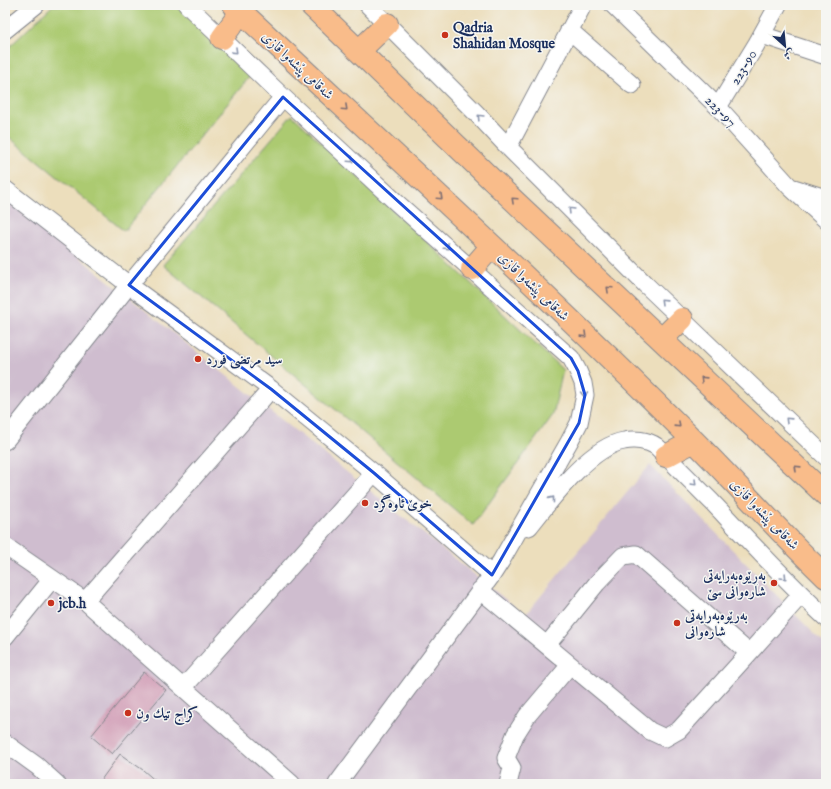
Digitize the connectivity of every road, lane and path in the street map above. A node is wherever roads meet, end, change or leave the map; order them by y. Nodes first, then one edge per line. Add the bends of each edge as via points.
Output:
1 (36, 5) edge
2 (187, 5) edge
3 (311, 5) edge
4 (368, 5) edge
5 (583, 5) edge
6 (613, 5) edge
7 (778, 5) edge
8 (238, 8) edge
9 (387, 24) junction
10 (5, 30) edge
11 (569, 30) junction
12 (762, 35) junction
13 (222, 38) junction
14 (359, 51) junction
15 (826, 56) edge
16 (632, 85) dead end
17 (283, 97) junction
18 (718, 107) junction
19 (508, 147) junction
20 (790, 187) junction
21 (5, 189) edge
22 (826, 198) edge
23 (826, 220) edge
24 (492, 246) junction
25 (472, 269) junction
26 (129, 285) junction
27 (682, 319) junction
28 (662, 339) junction
29 (271, 389) junction
30 (5, 441) edge
31 (694, 441) junction
32 (666, 456) junction
33 (826, 457) edge
34 (374, 473) junction
35 (826, 495) edge
36 (5, 546) edge
37 (501, 561) junction
38 (492, 575) junction
39 (824, 575) edge
40 (52, 579) junction
41 (480, 590) junction
42 (801, 595) junction
43 (85, 601) junction
44 (826, 618) edge
45 (5, 637) edge
46 (547, 645) junction
47 (749, 653) junction
48 (570, 665) junction
49 (183, 688) junction
50 (5, 742) edge
51 (56, 784) edge
52 (292, 784) edge
53 (337, 784) edge
54 (508, 784) edge

1 - 10 street
2 - 13 street
3 - 14 highway
4 - 9 street
5 - 11 street
6 - 18 street, 223-97
7 - 12 street, 223-90
8 - 13 highway
8 -> 24 highway, شەقامی پێشەوا قازی
9 - 14 highway
19 -> 9 street
11 - 16 street
11 - 19 street
12 - 15 street
12 - 18 street, 223-90
13 -> 17 street
28 -> 14 highway
17 -> 25 street
17 - 26 street
18 - 20 street, 223-97
27 -> 19 street
20 - 22 street
20 - 23 street, 223-97
21 - 26 street
24 - 25 highway
24 -> 31 highway, شەقامی پێشەوا قازی
25 -> 37 street via 571,358 583,382 585,395 579,423
26 - 29 street
26 - 30 street
27 - 28 highway
33 -> 27 street
35 -> 28 highway
29 - 34 street
29 - 43 street
31 - 32 highway
31 - 39 highway, شەقامی پێشەوا قازی
37 -> 32 street via 563,486 590,458 623,441 638,440 656,446
32 -> 42 street
34 - 38 street
34 - 49 street
36 - 40 street
37 - 38 street
38 - 41 street
40 - 43 street
40 - 45 street
41 - 46 street
41 - 53 street
42 - 44 street
42 - 47 street
43 - 49 street
46 - 47 street via 597,583 623,556 636,554
46 - 48 street
47 - 48 street via 679,730 665,738 650,731
48 - 54 street via 527,716 515,735 506,758 512,768
49 - 52 street
50 - 51 street

